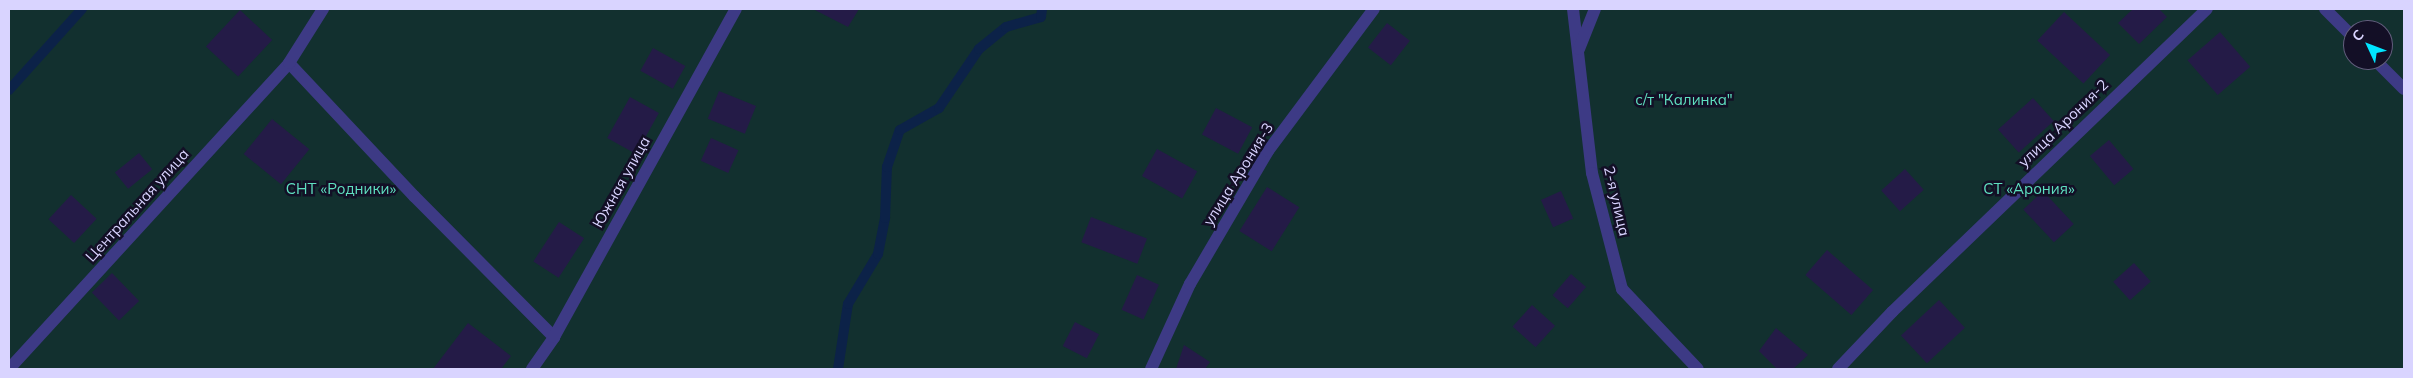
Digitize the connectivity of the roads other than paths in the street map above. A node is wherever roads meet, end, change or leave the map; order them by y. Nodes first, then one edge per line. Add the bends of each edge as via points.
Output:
1 (323, 9) edge
2 (736, 9) edge
3 (1374, 9) edge
4 (1573, 9) edge
5 (1595, 9) edge
6 (2207, 9) edge
7 (2325, 9) edge
8 (2343, 27) edge
9 (1578, 51) junction
10 (289, 63) junction
11 (2385, 70) edge
12 (2404, 89) edge
13 (554, 337) junction
14 (9, 369) edge
15 (532, 369) edge
16 (1151, 369) edge
17 (1698, 369) edge
18 (1838, 369) edge

1 - 10 street, Центральная улица
2 - 13 street, Южная улица
3 - 16 street, улица Арония-3 via 1268,152 1190,284
4 - 9 street, 2-я улица
5 - 9 street
6 - 18 street, улица Арония-2 via 1892,312
7 - 8 street
9 - 17 street, 2-я улица via 1592,173 1622,289
10 - 13 street via 414,196
10 - 14 street, Центральная улица
11 - 12 street
13 - 15 street, Южная улица

